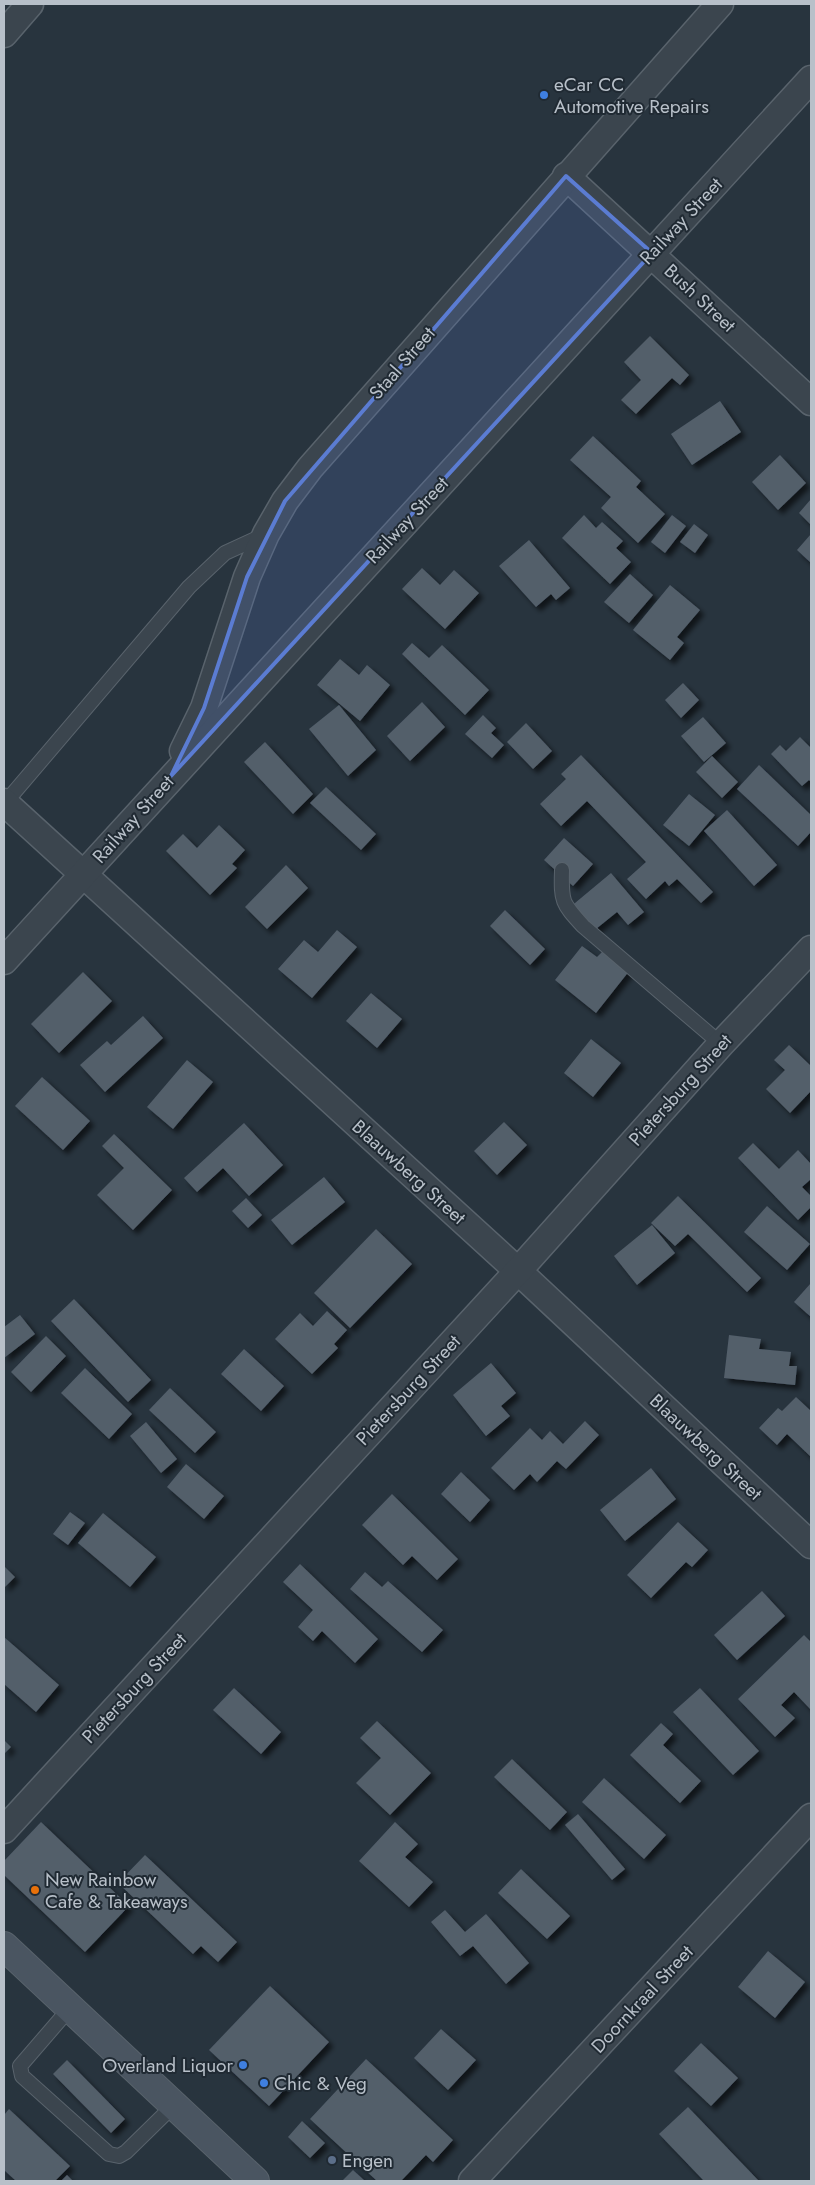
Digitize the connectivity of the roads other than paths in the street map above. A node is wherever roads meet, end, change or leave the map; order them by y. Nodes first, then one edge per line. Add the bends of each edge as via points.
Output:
1 (30, 4) edge
2 (720, 4) edge
3 (4, 34) edge
4 (810, 82) edge
5 (566, 176) junction
6 (652, 253) junction
7 (811, 402) edge
8 (266, 534) junction
9 (171, 776) junction
10 (4, 803) edge
11 (562, 870) dead end
12 (84, 874) junction
13 (811, 949) edge
14 (4, 962) edge
15 (722, 1044) junction
16 (518, 1271) junction
17 (811, 1545) edge
18 (811, 1817) edge
19 (4, 1830) edge
20 (4, 1946) edge
21 (70, 2008) junction
22 (174, 2105) junction
23 (255, 2181) edge
24 (472, 2181) edge

1 - 3 street
2 - 5 street, Staal Street
4 - 6 street, Railway Street
5 - 6 street, Bush Street
5 - 8 street, Staal Street via 310,468
6 - 7 street, Bush Street
6 - 9 street, Railway Street
8 - 9 street, Staal Street via 247,578 204,708
8 - 10 lane via 225,553 189,587
9 - 12 street, Railway Street
10 - 12 street, Blaauwberg Street
11 - 15 lane via 561,896 583,926
12 - 14 street, Railway Street
12 - 16 street, Blaauwberg Street
13 - 15 street, Pietersburg Street
15 - 16 street, Pietersburg Street
16 - 17 street, Blaauwberg Street
16 - 19 street, Pietersburg Street
18 - 24 street, Doornkraal Street
20 - 21 main road
21 - 22 main road
21 - 22 lane via 20,2066 22,2076 109,2154 119,2156
22 - 23 main road

